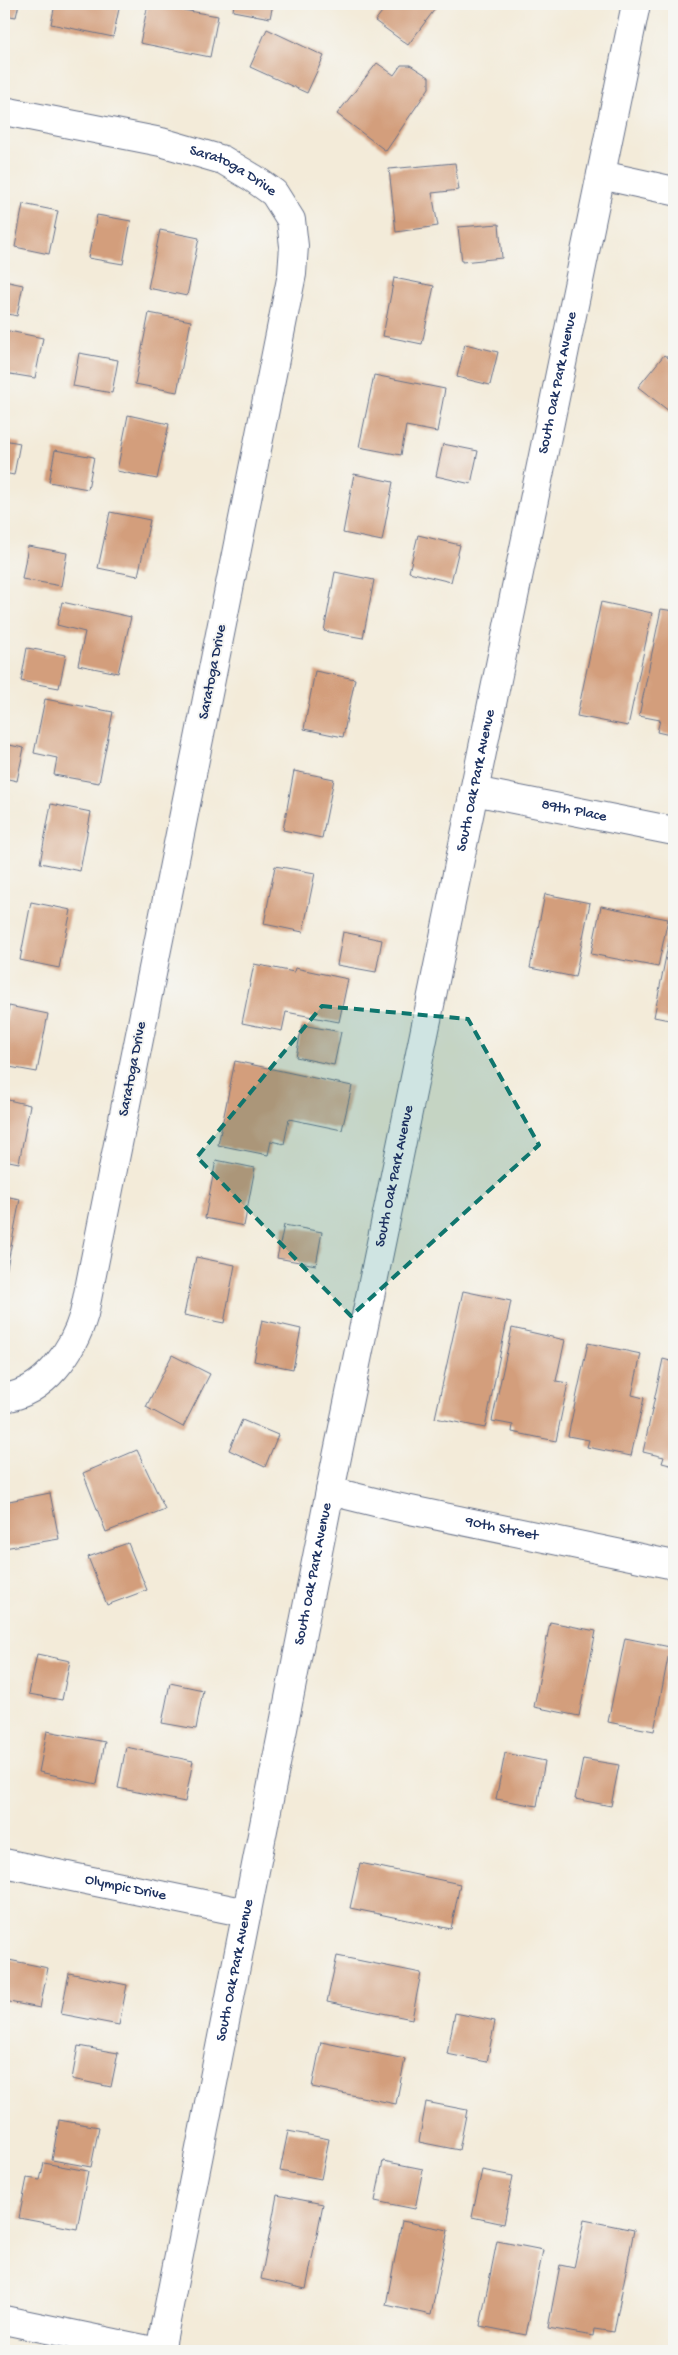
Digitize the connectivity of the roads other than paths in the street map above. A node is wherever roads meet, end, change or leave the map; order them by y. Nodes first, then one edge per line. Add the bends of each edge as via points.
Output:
1 (636, 4) edge
2 (4, 111) edge
3 (601, 175) junction
4 (674, 191) edge
5 (474, 790) junction
6 (674, 831) edge
7 (4, 1398) edge
8 (330, 1490) junction
9 (674, 1565) edge
10 (4, 1863) edge
11 (248, 1913) junction
12 (4, 2320) edge
13 (153, 2351) edge
14 (160, 2351) edge

1 - 3 street, South Oak Park Avenue
2 - 7 street, Saratoga Drive via 161,142 223,160 274,194 291,220 294,246 292,274 84,1314 74,1342 46,1376 30,1388
3 - 4 street
3 - 5 street, South Oak Park Avenue
5 - 6 street, 89th Place
5 - 8 street, South Oak Park Avenue
8 - 9 street, 90th Street via 400,1508
8 - 11 street, South Oak Park Avenue
10 - 11 street, Olympic Drive
11 - 14 street, South Oak Park Avenue
12 - 13 street

